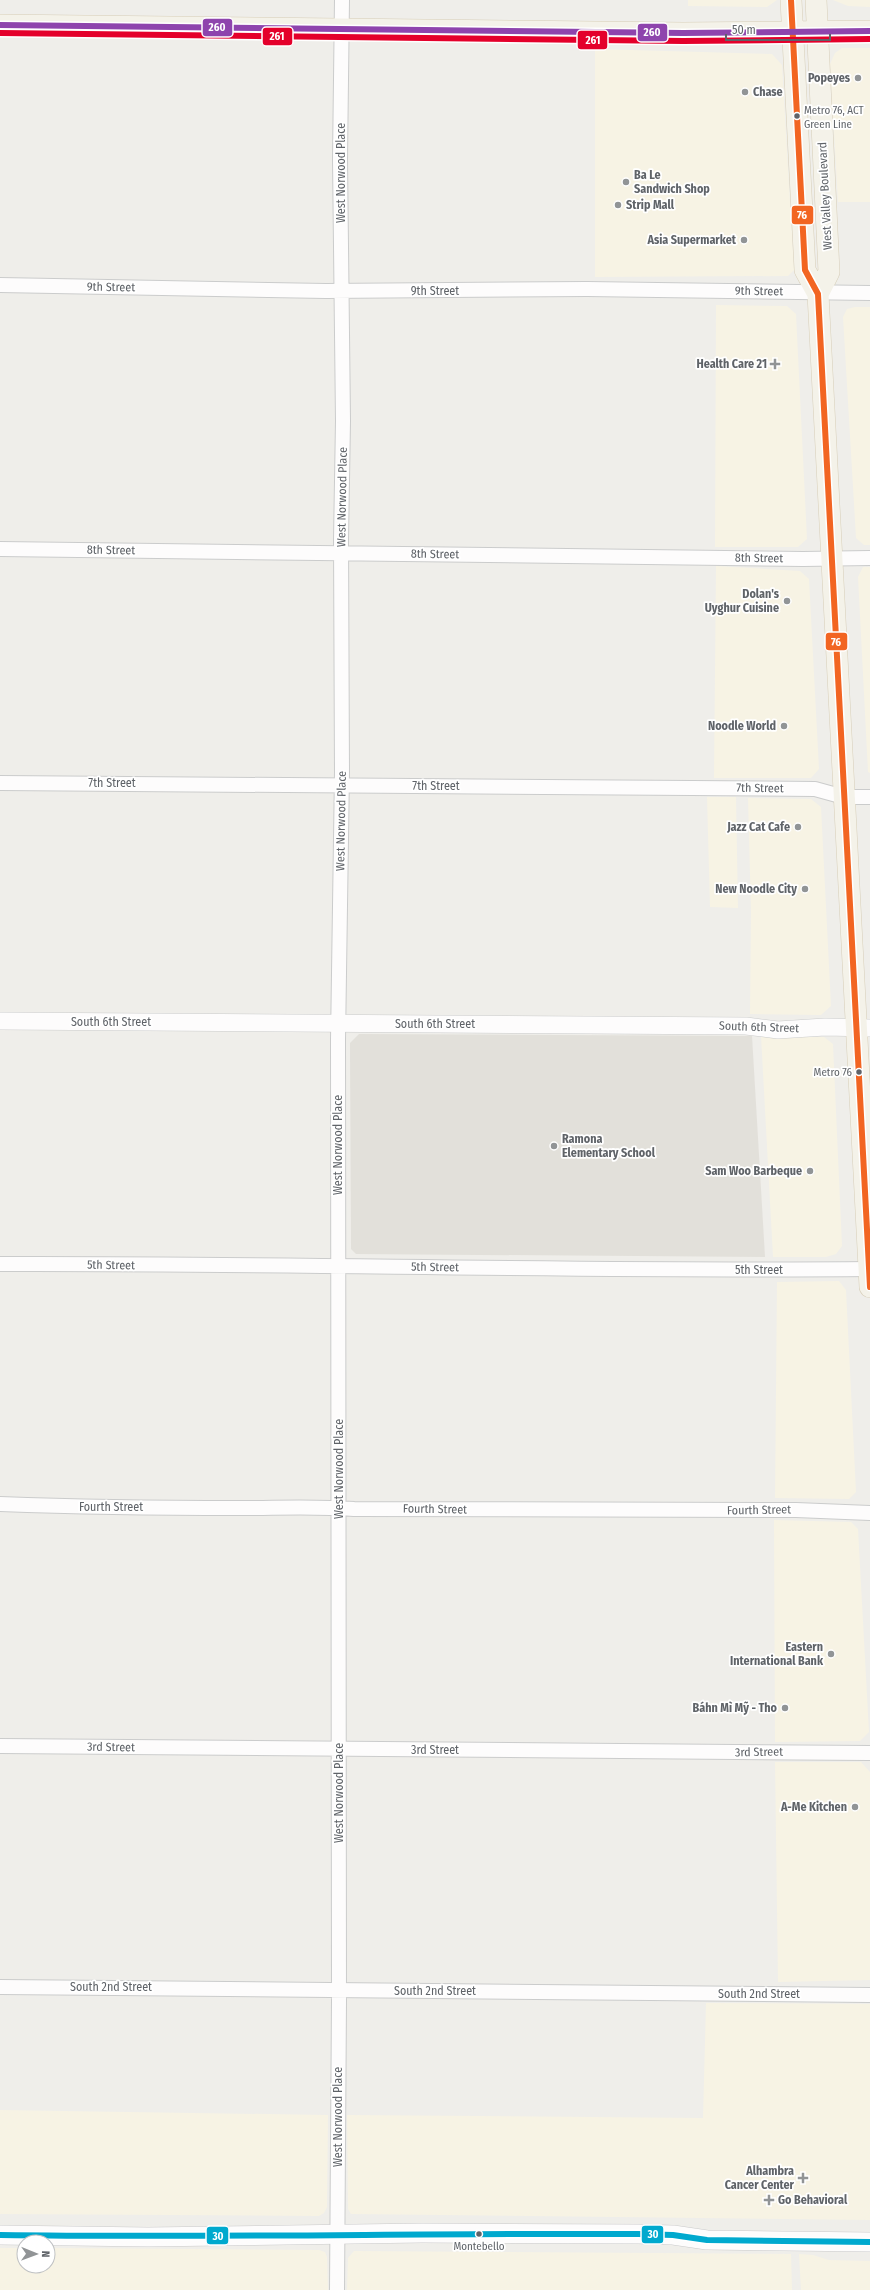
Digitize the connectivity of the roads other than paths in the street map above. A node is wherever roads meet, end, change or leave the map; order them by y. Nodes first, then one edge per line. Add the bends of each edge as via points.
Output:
1 (342, 0) edge
2 (791, 0) edge
3 (816, 0) edge
4 (0, 24) edge
5 (341, 29) junction
6 (870, 31) edge
7 (818, 32) junction
8 (792, 33) junction
9 (0, 285) edge
10 (342, 290) junction
11 (870, 293) edge
12 (818, 294) junction
13 (0, 549) edge
14 (341, 553) junction
15 (832, 558) junction
16 (870, 558) edge
17 (0, 783) edge
18 (341, 784) junction
19 (844, 797) junction
20 (870, 797) edge
21 (0, 1021) edge
22 (339, 1024) junction
23 (863, 1028) edge
24 (0, 1264) edge
25 (339, 1265) junction
26 (870, 1275) edge
27 (0, 1504) edge
28 (339, 1508) junction
29 (870, 1513) edge
30 (0, 1746) edge
31 (339, 1749) junction
32 (870, 1752) edge
33 (0, 1987) edge
34 (339, 1990) junction
35 (870, 1995) edge
36 (0, 2235) edge
37 (338, 2235) junction
38 (870, 2242) edge
39 (337, 2290) edge

1 - 5 street, West Norwood Place
2 - 8 main road, West Valley Boulevard
3 - 7 main road, West Valley Boulevard
4 - 5 main road
5 - 8 main road
5 - 10 street, West Norwood Place
6 - 7 main road
7 - 8 main road
7 - 12 main road, West Valley Boulevard via 829,272
8 - 12 main road, West Valley Boulevard via 805,270
9 - 10 street, 9th Street
10 - 12 street, 9th Street via 695,290
10 - 14 street, West Norwood Place
11 - 12 street, 9th Street
12 - 15 main road, West Valley Boulevard
13 - 14 street, 8th Street
14 - 15 street, 8th Street
14 - 18 street, West Norwood Place
15 - 16 street, 8th Street
15 - 19 main road, West Valley Boulevard
17 - 18 street, 7th Street
18 - 19 street, 7th Street via 815,789
18 - 22 street, West Norwood Place
19 - 20 street, 7th Street
19 - 23 main road, West Valley Boulevard
21 - 22 street, South 6th Street
22 - 23 street, South 6th Street via 746,1026 778,1030
22 - 25 street, West Norwood Place
23 - 26 main road, West Valley Boulevard
24 - 25 street, 5th Street
25 - 26 street, 5th Street
25 - 28 street, West Norwood Place
27 - 28 street, Fourth Street via 76,1507
28 - 29 street, Fourth Street via 796,1510
28 - 31 street, West Norwood Place
30 - 31 street, 3rd Street
31 - 32 street, 3rd Street
31 - 34 street, West Norwood Place
33 - 34 street, South 2nd Street
34 - 35 street, South 2nd Street
34 - 37 street, West Norwood Place
36 - 37 main road
37 - 38 main road via 638,2234 673,2235 707,2240
37 - 39 street, West Norwood Place

